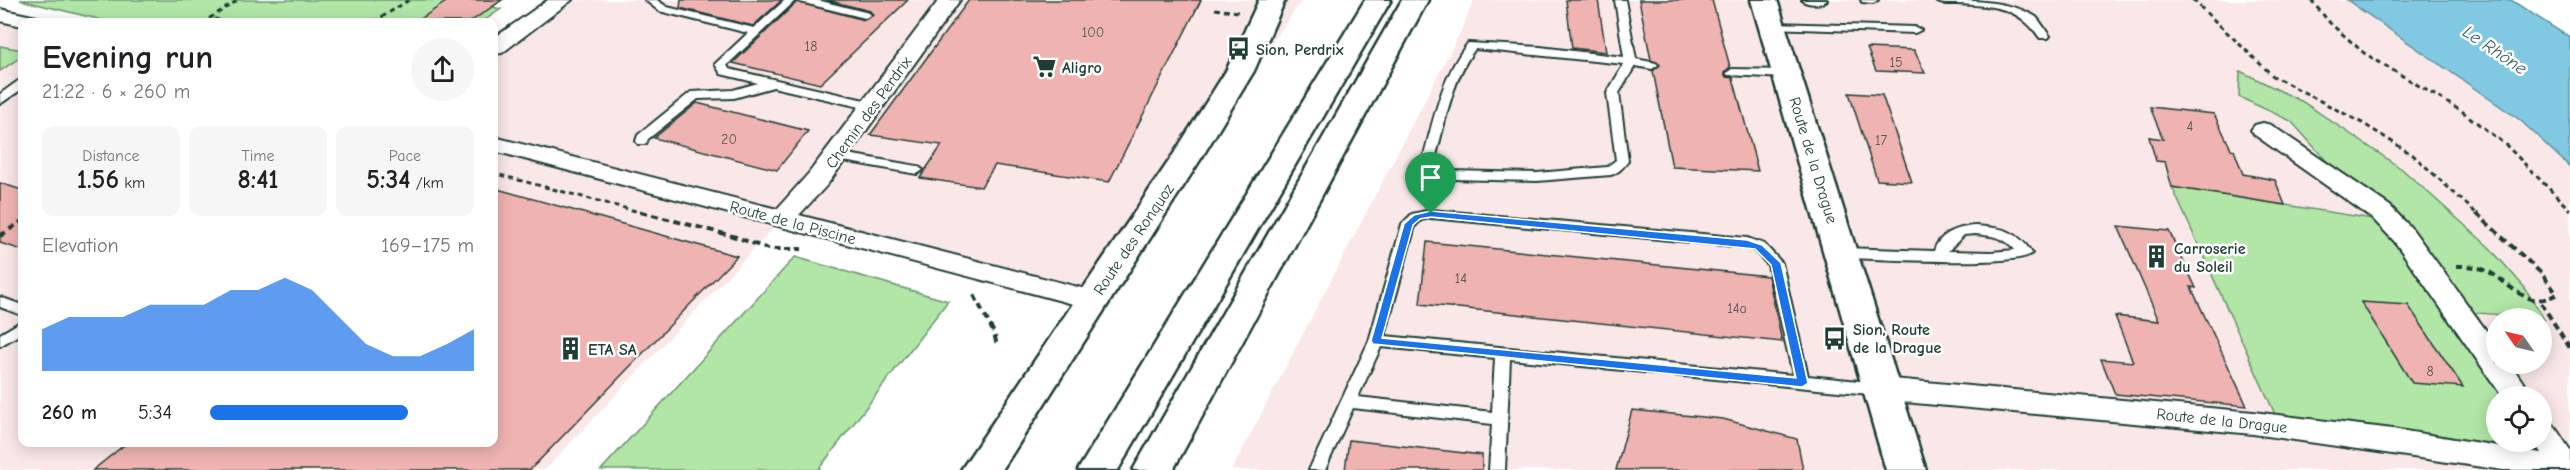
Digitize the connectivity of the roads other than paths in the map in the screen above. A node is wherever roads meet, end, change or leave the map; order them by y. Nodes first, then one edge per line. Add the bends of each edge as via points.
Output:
1 (562, 0) edge
2 (792, 0) edge
3 (804, 0) edge
4 (950, 0) edge
5 (1272, 0) edge
6 (1378, 0) edge
7 (1415, 0) edge
8 (1620, 0) edge
9 (1807, 0) edge
10 (1822, 0) edge
11 (1866, 0) edge
12 (1874, 0) edge
13 (1940, 0) edge
14 (656, 1) edge
15 (1768, 13) edge
16 (0, 15) edge
17 (865, 15) dead end
18 (18, 19) edge
19 (1915, 30) dead end
20 (756, 32) junction
21 (2044, 36) dead end
22 (498, 45) edge
23 (1631, 62) junction
24 (1652, 65) dead end
25 (1732, 73) dead end
26 (1788, 74) junction
27 (772, 82) junction
28 (18, 87) edge
29 (0, 100) edge
30 (873, 106) junction
31 (2263, 130) dead end
32 (642, 141) dead end
33 (498, 145) edge
34 (836, 156) junction
35 (917, 170) dead end
36 (782, 219) junction
37 (1842, 253) junction
38 (1941, 256) junction
39 (1092, 300) junction
40 (0, 302) edge
41 (18, 309) edge
42 (18, 329) edge
43 (0, 341) edge
44 (1376, 341) junction
45 (1503, 353) junction
46 (1802, 383) junction
47 (2511, 386) edge
48 (1882, 389) junction
49 (1348, 402) junction
50 (1499, 419) junction
51 (2552, 446) edge
52 (981, 470) edge
53 (1098, 470) edge
54 (1153, 470) edge
55 (1317, 470) edge
56 (1497, 470) edge
57 (1906, 470) edge
58 (2560, 470) edge

1 - 22 street
2 - 20 lane
3 - 17 lane
4 - 30 street, Chemin des Perdrix
5 - 39 main road, Route des Ronquoz via 1240,71
6 - 53 main road
7 - 54 main road
8 - 23 lane
9 - 10 lane
11 - 12 lane
13 - 21 lane via 1974,2 2028,15
14 - 20 lane via 663,9
15 - 19 lane
15 - 26 main road, Route de la Drague
16 - 18 street
20 - 27 lane via 721,64 722,68 725,72
23 - 23 lane via 1613,93 1622,161 1611,171 1537,177 1451,175 1433,170 1428,163 1456,72 1463,54 1472,45
23 - 24 lane
25 - 26 lane
26 - 37 main road, Route de la Drague
27 - 30 lane
27 - 32 lane via 734,94 695,95
28 - 29 lane
30 - 34 street, Chemin des Perdrix
31 - 47 street via 2381,212 2404,236
33 - 36 street, Route de la Piscine
34 - 35 lane
34 - 36 street, Chemin des Perdrix
36 - 39 street, Route de la Piscine
37 - 38 lane
37 - 48 main road, Route de la Drague
38 - 38 lane via 1991,257 2025,253 2014,239 1999,232 1975,230 1960,231 1941,248
39 - 52 main road, Route des Ronquoz
40 - 41 lane
42 - 43 lane
44 - 45 lane
44 - 46 lane via 1409,224 1418,217 1431,214 1736,242 1759,247 1776,263
44 - 49 lane
45 - 46 lane
45 - 50 lane
46 - 48 lane
48 - 57 main road, Route de la Drague
48 - 58 street, Route de la Drague via 2253,423 2494,456
49 - 50 lane
49 - 55 lane
50 - 56 lane
51 - 58 street via 2560,459

